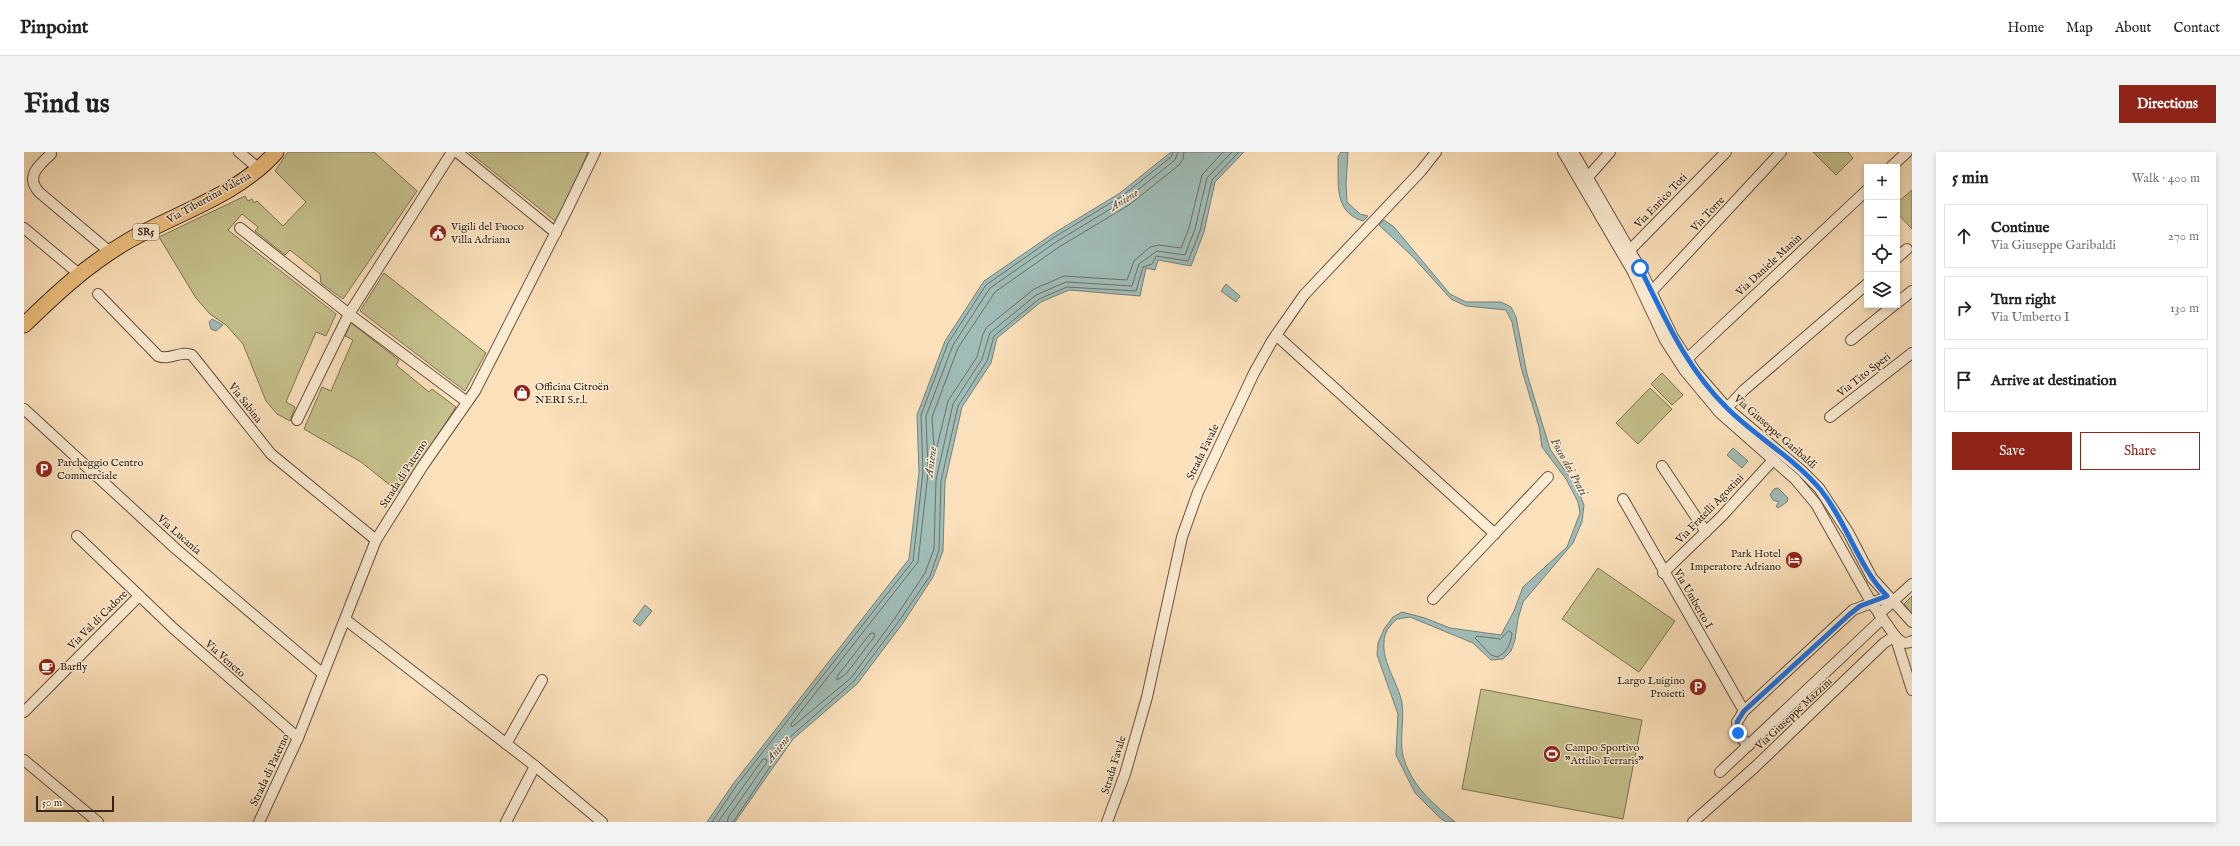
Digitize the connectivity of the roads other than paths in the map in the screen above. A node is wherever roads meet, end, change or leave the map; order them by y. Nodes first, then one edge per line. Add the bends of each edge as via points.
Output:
1 (239, 152) edge
2 (276, 152) edge
3 (452, 152) edge
4 (456, 152) edge
5 (595, 152) edge
6 (1436, 152) edge
7 (1563, 152) edge
8 (1573, 152) edge
9 (1610, 152) edge
10 (1726, 152) edge
11 (1782, 152) edge
12 (1907, 152) edge
13 (51, 154) dead end
14 (1894, 164) edge
15 (259, 169) junction
16 (1588, 177) junction
17 (1864, 193) edge
18 (24, 228) edge
19 (240, 228) dead end
20 (556, 233) junction
21 (1907, 249) dead end
22 (1630, 250) junction
23 (110, 252) junction
24 (1900, 255) edge
25 (79, 274) junction
26 (1864, 287) edge
27 (1912, 291) edge
28 (1652, 292) junction
29 (98, 294) dead end
30 (1900, 301) edge
31 (1890, 308) edge
32 (349, 314) junction
33 (24, 325) edge
34 (1276, 335) junction
35 (1851, 340) dead end
36 (1912, 353) edge
37 (1687, 358) junction
38 (467, 402) junction
39 (1727, 408) junction
40 (24, 409) edge
41 (1830, 417) dead end
42 (297, 420) dead end
43 (1773, 460) junction
44 (1662, 466) dead end
45 (1548, 477) dead end
46 (1623, 499) dead end
47 (1706, 532) junction
48 (1495, 534) junction
49 (77, 536) dead end
50 (376, 540) junction
51 (1664, 573) junction
52 (1912, 584) edge
53 (139, 596) junction
54 (1433, 599) dead end
55 (1890, 600) junction
56 (1871, 602) junction
57 (1881, 617) junction
58 (346, 620) junction
59 (1912, 622) edge
60 (1895, 636) junction
61 (1912, 641) edge
62 (323, 674) junction
63 (542, 680) dead end
64 (1912, 685) edge
65 (1744, 711) junction
66 (24, 712) edge
67 (298, 738) junction
68 (506, 744) junction
69 (1748, 746) junction
70 (24, 760) edge
71 (535, 766) junction
72 (1720, 772) dead end
73 (98, 822) edge
74 (259, 822) edge
75 (506, 822) edge
76 (602, 822) edge
77 (1107, 822) edge
78 (1693, 822) edge

1 - 15 street
2 - 15 main road, Via Tiburtina Valeria / SR5
3 - 32 street
4 - 20 street
5 - 20 street, Strada di Paterno
6 - 34 street, Strada Favale via 1312,286
7 - 43 street, Via Giuseppe Garibaldi via 1633,272 1665,340 1679,362 1720,413
8 - 16 street, Via Giuseppe Garibaldi
9 - 16 street
10 - 22 street, Via Enrico Toti
11 - 28 street, Via Torre
12 - 14 street
13 - 23 street via 34,172 33,184
15 - 23 main road, Via Tiburtina Valeria / SR5 via 242,183
16 - 22 street, Via Giuseppe Garibaldi
17 - 37 street, Via Daniele Manin
18 - 25 street
19 - 32 street
20 - 38 street, Strada di Paterno via 478,386
21 - 24 street
22 - 28 street, Via Giuseppe Garibaldi
23 - 25 main road, Via Tiburtina Valeria / SR5
25 - 33 main road, Via Tiburtina Valeria / SR5
26 - 39 street via 1744,390
27 - 30 street
28 - 37 street, Via Giuseppe Garibaldi via 1673,337
29 - 50 street, Via Sabina via 158,356 192,356 268,452
31 - 35 street
32 - 38 street
32 - 42 street
34 - 48 street
34 - 77 street, Strada Favale via 1256,368 1200,486 1188,520 1174,566 1147,697 1125,774
36 - 41 street, Via Tito Speri
37 - 39 street, Via Giuseppe Garibaldi
38 - 50 street, Strada di Paterno
39 - 55 street, Via Giuseppe Garibaldi via 1820,488 1848,532 1866,568
40 - 62 street, Via Lucania via 176,549
43 - 47 street, Via Fratelli Agostini
43 - 56 street, Via Giuseppe Garibaldi via 1801,485 1813,500
44 - 47 street
45 - 48 street
46 - 51 street, Via Umberto I
47 - 51 street, Via Fratelli Agostini
48 - 54 street
49 - 53 street, Via Veneto
50 - 58 street, Strada di Paterno
51 - 65 street, Via Umberto I
52 - 55 street
53 - 66 street, Via Val di Cadore
53 - 67 street, Via Veneto
55 - 56 street
55 - 57 street
55 - 59 street
56 - 57 street, Via Giuseppe Garibaldi
56 - 65 street via 1854,610
57 - 60 street, Via Giuseppe Garibaldi
57 - 69 street
58 - 62 street, Strada di Paterno
58 - 68 street
60 - 61 street via 1901,642
60 - 64 street, Via Giuseppe Garibaldi
60 - 78 street, Via Giuseppe Mazzini via 1884,643 1754,768
62 - 67 street, Strada di Paterno
63 - 68 street
65 - 69 street via 1737,722 1738,733
67 - 74 street, Strada di Paterno
68 - 71 street
69 - 72 street
70 - 73 street
71 - 75 street
71 - 76 street

